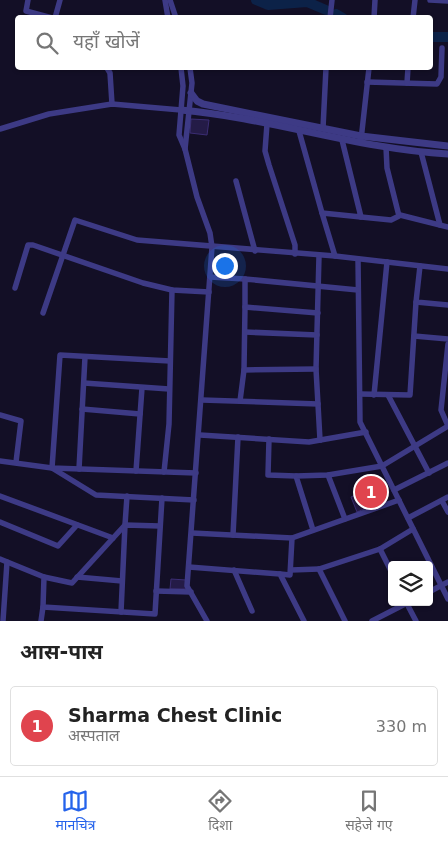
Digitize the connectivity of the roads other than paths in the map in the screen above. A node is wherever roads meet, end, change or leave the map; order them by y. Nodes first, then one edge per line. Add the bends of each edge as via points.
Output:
1 (28, 0) edge
2 (60, 0) edge
3 (165, 0) edge
4 (170, 0) edge
5 (332, 0) edge
6 (375, 0) edge
7 (415, 0) edge
8 (430, 0) edge
9 (448, 1) edge
10 (42, 15) edge
11 (55, 15) edge
12 (168, 15) edge
13 (175, 15) edge
14 (330, 15) edge
15 (374, 15) edge
16 (413, 15) edge
17 (442, 48) dead end
18 (108, 70) edge
19 (181, 70) edge
20 (191, 70) edge
21 (326, 70) edge
22 (369, 70) edge
23 (408, 70) edge
24 (367, 82) junction
25 (407, 83) junction
26 (191, 93) junction
27 (112, 104) junction
28 (184, 110) junction
29 (267, 124) junction
30 (323, 128) junction
31 (0, 129) edge
32 (299, 131) junction
33 (361, 139) junction
34 (342, 140) junction
35 (448, 146) edge
36 (386, 147) junction
37 (421, 152) junction
38 (448, 154) edge
39 (236, 181) dead end
40 (322, 213) junction
41 (400, 215) junction
42 (361, 217) junction
43 (440, 225) junction
44 (448, 227) edge
45 (212, 247) junction
46 (254, 251) junction
47 (62, 253) junction
48 (295, 254) junction
49 (319, 256) junction
50 (335, 256) junction
51 (358, 259) junction
52 (387, 262) junction
53 (420, 266) junction
54 (448, 269) edge
55 (210, 277) junction
56 (245, 279) junction
57 (318, 286) junction
58 (15, 288) dead end
59 (172, 290) junction
60 (358, 290) junction
61 (209, 292) junction
62 (416, 302) junction
63 (448, 305) edge
64 (245, 306) junction
65 (318, 312) junction
66 (43, 313) dead end
67 (245, 332) junction
68 (317, 336) junction
69 (414, 336) junction
70 (448, 339) edge
71 (448, 344) edge
72 (85, 357) junction
73 (170, 360) junction
74 (316, 369) junction
75 (244, 370) junction
76 (446, 374) edge
77 (84, 383) junction
78 (142, 388) junction
79 (169, 389) junction
80 (360, 394) junction
81 (374, 395) junction
82 (388, 395) junction
83 (202, 400) junction
84 (240, 402) junction
85 (318, 404) junction
86 (82, 409) junction
87 (140, 414) junction
88 (0, 415) edge
89 (448, 426) edge
90 (366, 432) junction
91 (200, 435) junction
92 (238, 437) junction
93 (269, 439) junction
94 (320, 440) junction
95 (414, 447) junction
96 (0, 461) edge
97 (16, 462) junction
98 (448, 463) edge
99 (382, 466) junction
100 (52, 468) junction
101 (79, 469) junction
102 (136, 471) junction
103 (164, 472) junction
104 (196, 473) junction
105 (430, 473) junction
106 (328, 475) junction
107 (296, 476) junction
108 (394, 490) junction
109 (0, 496) edge
110 (127, 496) junction
111 (162, 498) junction
112 (445, 499) edge
113 (194, 500) junction
114 (399, 500) junction
115 (448, 512) edge
116 (408, 518) junction
117 (345, 519) junction
118 (0, 522) edge
119 (78, 524) junction
120 (125, 525) junction
121 (160, 526) junction
122 (413, 529) junction
123 (313, 530) junction
124 (192, 533) junction
125 (233, 535) junction
126 (113, 538) junction
127 (292, 538) junction
128 (380, 549) junction
129 (0, 558) edge
130 (7, 562) junction
131 (388, 565) edge
132 (189, 567) junction
133 (319, 569) junction
134 (234, 570) junction
135 (291, 570) junction
136 (280, 574) junction
137 (44, 577) junction
138 (77, 577) junction
139 (122, 581) junction
140 (448, 582) edge
141 (441, 586) junction
142 (433, 590) edge
143 (156, 591) junction
144 (191, 592) junction
145 (448, 599) edge
146 (401, 606) edge
147 (408, 606) edge
148 (43, 607) junction
149 (252, 610) dead end
150 (121, 612) junction
151 (3, 621) edge
152 (41, 621) edge
153 (207, 621) edge
154 (304, 621) edge
155 (345, 621) edge
156 (372, 621) edge
157 (416, 621) edge

1 - 10 street via 26,11
2 - 11 street
3 - 12 street
4 - 13 street
5 - 14 street
6 - 15 street
7 - 16 street
8 - 9 street
17 - 25 street via 438,82
18 - 27 street
19 - 28 street
20 - 26 street
21 - 30 street
22 - 24 street
23 - 25 street
24 - 25 street
24 - 33 street
26 - 28 street
26 - 30 street via 203,104
27 - 28 street
27 - 31 street via 49,114
28 - 29 street
28 - 45 street via 185,149
29 - 32 street
29 - 48 street via 266,151
30 - 33 street
32 - 34 street
32 - 40 street
33 - 34 street
33 - 35 street
33 - 36 street
34 - 42 street
36 - 37 street
36 - 41 street via 387,168
37 - 38 street
37 - 43 street
39 - 46 street
40 - 42 street
40 - 50 street
41 - 42 street via 391,220
41 - 43 street
43 - 44 street
45 - 46 street
45 - 47 street via 137,240 75,220
45 - 55 street
46 - 48 street
47 - 58 street via 28,245
47 - 59 street via 143,283
47 - 66 street
48 - 49 street
49 - 50 street
49 - 57 street
50 - 51 street
51 - 52 street
51 - 60 street
52 - 53 street
52 - 81 street
53 - 54 street
53 - 62 street
55 - 56 street
55 - 61 street
56 - 57 street
56 - 64 street
57 - 60 street
57 - 65 street
59 - 61 street
59 - 73 street
60 - 80 street
61 - 83 street
62 - 63 street
62 - 69 street
64 - 65 street
64 - 67 street
65 - 68 street
67 - 68 street
67 - 75 street
68 - 74 street
69 - 70 street
69 - 82 street via 410,395
71 - 76 street
72 - 73 street
72 - 77 street
72 - 100 street via 60,355 58,358
73 - 79 street
74 - 75 street
74 - 85 street
75 - 84 street
76 - 89 street via 441,410
77 - 78 street
77 - 86 street
78 - 79 street
78 - 87 street
79 - 103 street
80 - 81 street
80 - 90 street via 360,422
81 - 82 street
82 - 95 street
83 - 84 street
83 - 91 street
84 - 85 street
85 - 94 street
86 - 87 street
86 - 101 street
87 - 102 street
88 - 97 street via 21,421
89 - 95 street
90 - 94 street
90 - 99 street
91 - 92 street
91 - 104 street
92 - 93 street
92 - 125 street
93 - 94 street
93 - 107 street via 268,475
95 - 99 street
95 - 105 street
96 - 97 street
97 - 100 street
98 - 105 street
99 - 106 street
99 - 108 street
100 - 101 street
100 - 110 street via 96,495
101 - 102 street
102 - 103 street
103 - 104 street
104 - 113 street
105 - 108 street
106 - 107 street
106 - 117 street
107 - 123 street
108 - 114 street
109 - 119 street
110 - 111 street
110 - 120 street
111 - 113 street
111 - 121 street
112 - 115 street
112 - 116 street
113 - 124 street
114 - 116 street
114 - 117 street
116 - 122 street
117 - 123 street
118 - 119 street via 58,546
119 - 126 street
120 - 121 street
120 - 126 street
120 - 139 street
121 - 143 street
122 - 128 street
122 - 141 street
123 - 127 street
124 - 125 street
124 - 132 street
125 - 127 street
126 - 138 street
127 - 135 street
128 - 131 street
128 - 133 street
129 - 130 street
130 - 137 street
130 - 151 street
132 - 134 street
132 - 144 street via 187,586
133 - 135 street
133 - 155 street
134 - 136 street
134 - 149 street
135 - 136 street via 290,576
136 - 154 street
137 - 138 street via 72,583
137 - 148 street
138 - 139 street
139 - 150 street
140 - 141 street
141 - 142 street
141 - 145 street
143 - 144 street
143 - 150 street via 155,614
144 - 153 street
146 - 156 street
147 - 157 street
148 - 150 street
148 - 152 street

